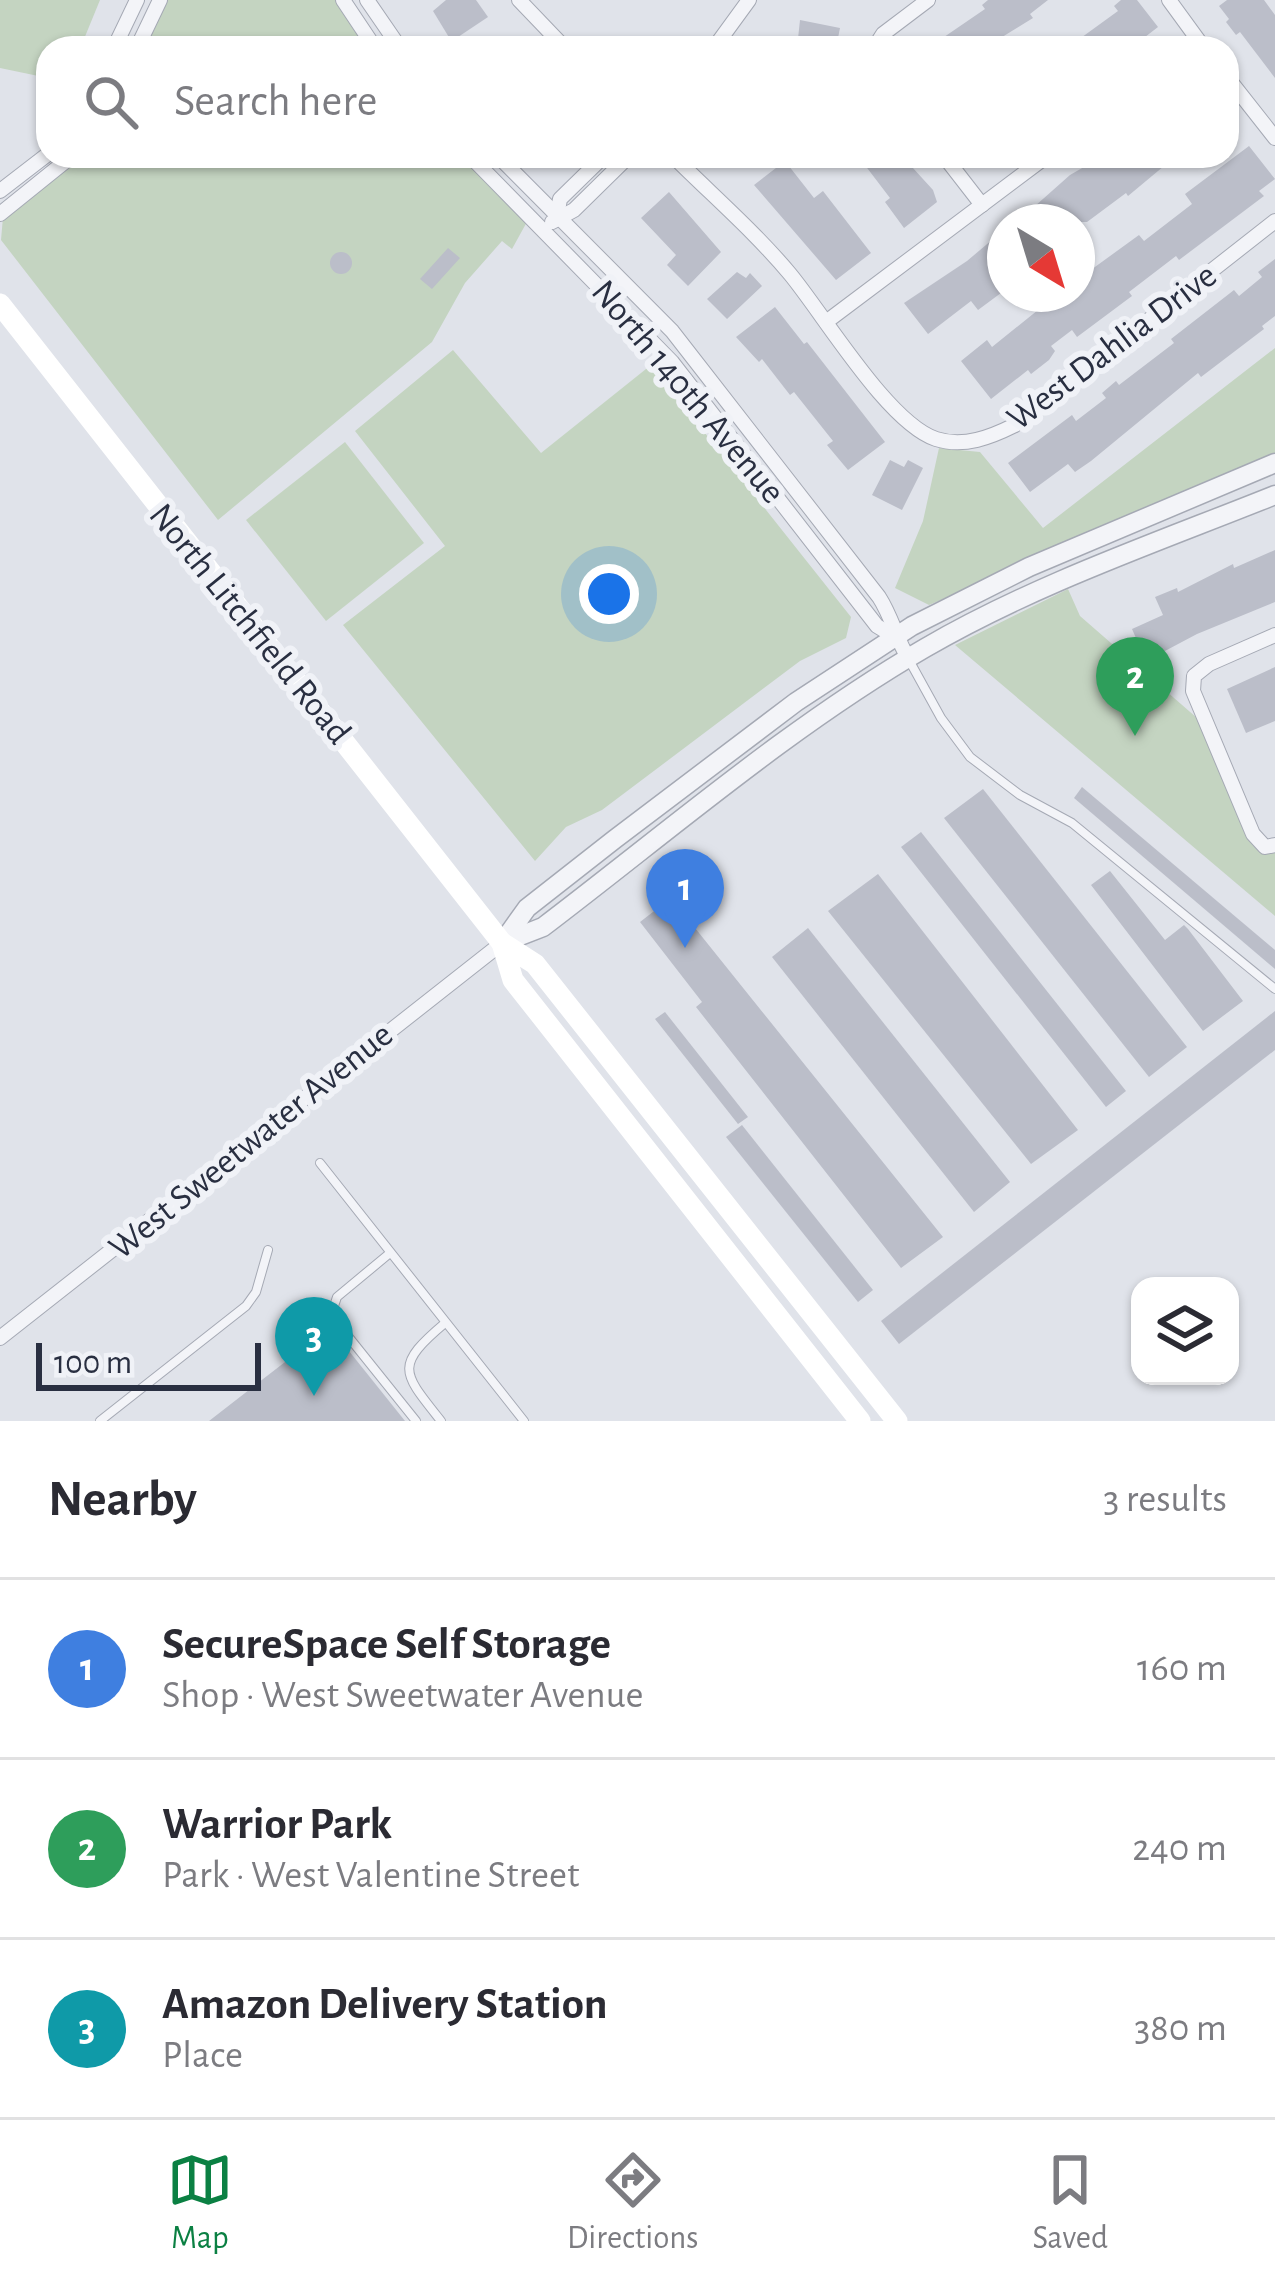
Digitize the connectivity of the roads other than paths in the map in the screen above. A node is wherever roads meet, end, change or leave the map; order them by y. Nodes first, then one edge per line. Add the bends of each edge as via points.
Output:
1 (137, 0) edge
2 (160, 0) edge
3 (343, 0) edge
4 (367, 0) edge
5 (519, 0) edge
6 (749, 0) edge
7 (928, 0) edge
8 (1168, 0) edge
9 (120, 36) edge
10 (143, 36) edge
11 (367, 36) edge
12 (392, 36) edge
13 (554, 36) edge
14 (723, 36) edge
15 (883, 36) edge
16 (1191, 36) edge
17 (1239, 92) edge
18 (1275, 139) edge
19 (36, 163) edge
20 (58, 168) edge
21 (482, 168) edge
22 (510, 168) edge
23 (592, 168) edge
24 (617, 168) edge
25 (686, 168) edge
26 (953, 168) edge
27 (1031, 168) edge
28 (0, 191) edge
29 (982, 205) junction
30 (0, 214) edge
31 (557, 216) junction
32 (1275, 220) edge
33 (544, 230) junction
34 (0, 304) edge
35 (826, 322) junction
36 (1275, 463) edge
37 (1275, 495) edge
38 (1275, 635) edge
39 (895, 637) junction
40 (908, 658) junction
41 (1270, 846) edge
42 (502, 943) junction
43 (1275, 988) edge
44 (320, 1163) dead end
45 (268, 1250) dead end
46 (390, 1253) junction
47 (445, 1323) junction
48 (0, 1338) edge
49 (100, 1421) edge
50 (416, 1421) edge
51 (441, 1421) edge
52 (524, 1421) edge
53 (860, 1421) edge
54 (897, 1421) edge

1 - 9 street
2 - 10 street
3 - 11 street
4 - 12 street
5 - 13 street
6 - 14 street
7 - 15 street
8 - 16 street
17 - 18 street
19 - 28 street
20 - 30 street
21 - 33 street, North 140th Avenue
22 - 31 street, North 140th Avenue
23 - 31 street via 560,199
24 - 31 street
25 - 35 street
26 - 29 street
27 - 29 street
29 - 35 street
31 - 33 street
31 - 39 street, North 140th Avenue via 692,354 879,597
32 - 35 street, West Dahlia Drive via 992,437 936,439 898,414
33 - 39 street, North 140th Avenue via 672,362 877,626
34 - 42 main road, North Litchfield Road
36 - 39 street, West Sweetwater Avenue via 1029,567
37 - 40 street, West Sweetwater Avenue via 1038,592
38 - 41 street via 1209,664 1194,676 1193,691 1252,834
39 - 40 street, North 140th Avenue
39 - 42 street, West Sweetwater Avenue via 796,702 527,908
40 - 42 street, West Sweetwater Avenue via 785,741 543,927
40 - 43 lane via 970,757 1072,824
42 - 48 street, West Sweetwater Avenue
42 - 53 main road, North Litchfield Road via 513,980
42 - 54 main road, North Litchfield Road via 535,964
44 - 46 lane
45 - 49 lane via 246,1306
46 - 47 lane
46 - 50 lane via 337,1298 332,1315
47 - 51 lane via 415,1348 408,1366
47 - 52 lane

